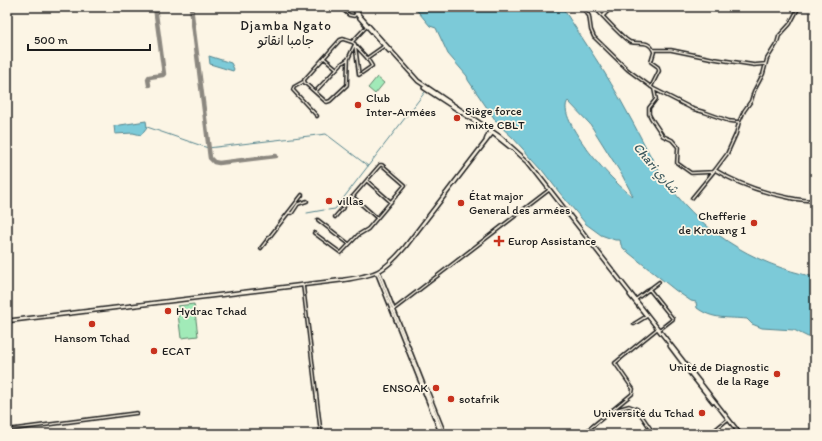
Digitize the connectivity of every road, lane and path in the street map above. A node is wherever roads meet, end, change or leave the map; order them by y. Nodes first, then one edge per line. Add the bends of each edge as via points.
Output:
1 (340, 7) edge
2 (354, 7) edge
3 (582, 7) edge
4 (594, 7) edge
5 (612, 7) edge
6 (799, 7) edge
7 (586, 12) junction
8 (356, 13) junction
9 (603, 16) junction
10 (367, 26) junction
11 (352, 42) junction
12 (355, 44) junction
13 (383, 44) junction
14 (654, 50) junction
15 (324, 58) junction
16 (367, 58) junction
17 (348, 59) junction
18 (766, 64) junction
19 (336, 68) junction
20 (303, 82) junction
21 (651, 87) junction
22 (654, 89) junction
23 (315, 92) junction
24 (318, 116) dead end
25 (739, 122) junction
26 (486, 129) junction
27 (492, 131) junction
28 (497, 136) junction
29 (488, 137) junction
30 (714, 170) junction
31 (366, 181) junction
32 (550, 190) junction
33 (302, 195) dead end
34 (352, 197) junction
35 (692, 198) dead end
36 (307, 201) dead end
37 (815, 201) edge
38 (391, 202) junction
39 (288, 213) junction
40 (335, 217) dead end
41 (377, 218) junction
42 (318, 220) dead end
43 (314, 233) dead end
44 (349, 244) junction
45 (261, 248) dead end
46 (378, 274) junction
47 (659, 282) dead end
48 (303, 284) junction
49 (649, 289) junction
50 (635, 300) junction
51 (392, 310) junction
52 (647, 316) junction
53 (7, 321) edge
54 (634, 324) dead end
55 (658, 330) junction
56 (423, 386) junction
57 (715, 403) junction
58 (613, 410) junction
59 (137, 413) dead end
60 (728, 420) junction
61 (7, 430) edge
62 (652, 431) dead end
63 (321, 434) edge
64 (443, 434) edge
65 (583, 434) edge
66 (710, 434) edge
67 (739, 434) edge

1 - 8 street via 349,15 354,16
2 - 8 main road
2 - 13 main road
3 - 7 street
4 - 7 street
4 - 9 street
5 - 9 street
6 - 18 street via 790,24 779,36
7 - 21 street via 592,32 599,43
8 - 10 main road
9 - 14 street via 628,41 645,43
10 - 11 street
10 - 13 main road
11 - 12 street
11 - 15 street via 341,40
12 - 16 street
12 - 16 street via 358,75 372,66
12 - 17 street
13 - 16 street
13 - 26 main road via 410,76 423,87
13 - 27 main road via 418,81
14 - 18 street via 671,50 754,65
14 - 21 street via 651,62 659,71
15 - 19 street
15 - 20 street
17 - 19 street
17 - 23 street via 346,86 327,102
18 - 25 street
19 - 23 street
20 - 23 street
20 - 24 street via 293,90
21 - 22 street
22 - 25 street via 693,110
22 - 30 street via 656,99 649,108 649,114 662,135 678,147 677,164 691,173
25 - 30 street via 727,154
26 - 27 main road
26 - 29 main road
27 - 28 main road
27 - 29 main road
27 - 32 main road via 523,157
28 - 29 main road
28 - 32 main road via 521,157
29 - 46 main road via 405,247
30 - 35 street
30 - 37 street via 764,192
31 - 34 street
31 - 38 street
31 - 38 street via 380,165 386,167 405,185
32 - 50 main road
32 - 51 street
33 - 39 street
34 - 40 street
34 - 41 street
36 - 39 street via 298,204 292,213
38 - 41 street
39 - 45 street
41 - 44 street
42 - 44 street
43 - 44 street via 339,253
46 - 48 main road
46 - 51 street
47 - 49 street
48 - 53 main road
48 - 63 street
49 - 50 street
49 - 55 street via 673,319
50 - 52 main road
50 - 55 main road
51 - 56 street
52 - 54 street
52 - 55 main road
55 - 57 main road
55 - 58 street via 615,363 633,389 632,394
56 - 64 street
56 - 64 street via 426,387
57 - 60 main road
57 - 67 main road
58 - 62 street via 629,406 637,409
58 - 65 street
59 - 61 street
60 - 66 street
60 - 67 main road

